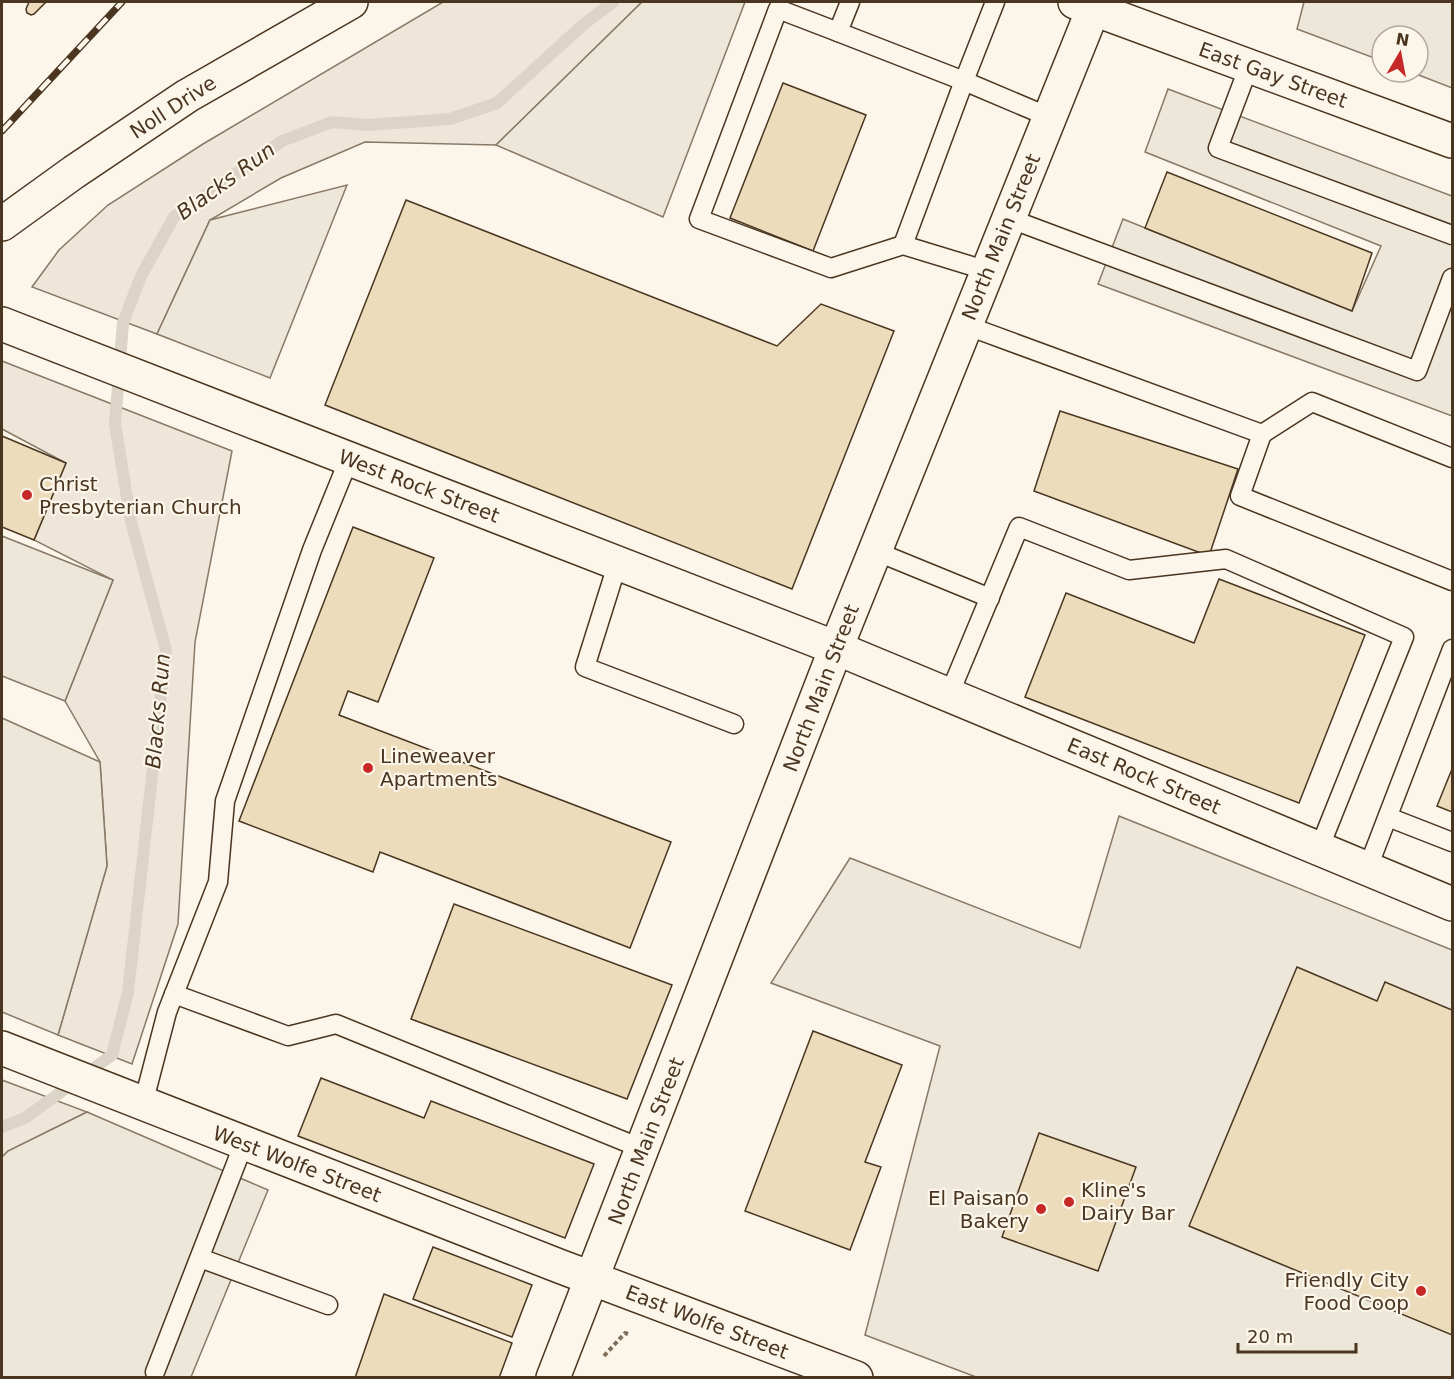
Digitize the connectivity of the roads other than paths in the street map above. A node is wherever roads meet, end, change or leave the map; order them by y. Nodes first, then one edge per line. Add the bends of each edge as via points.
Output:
1 (351, 2) edge
2 (850, 2) edge
3 (995, 2) edge
4 (1088, 4) edge
5 (838, 32) junction
6 (1249, 66) junction
7 (964, 81) junction
8 (1050, 117) junction
9 (1452, 141) edge
10 (1008, 219) junction
11 (2, 224) edge
12 (1452, 235) edge
13 (903, 245) junction
14 (988, 271) junction
15 (1452, 279) edge
16 (2, 324) edge
17 (966, 325) junction
18 (1262, 434) junction
19 (1452, 458) edge
20 (349, 459) junction
21 (875, 551) junction
22 (618, 562) junction
23 (1452, 581) edge
24 (990, 598) junction
25 (836, 648) junction
26 (1452, 649) edge
27 (949, 695) junction
28 (734, 724) dead end
29 (1388, 817) junction
30 (1452, 842) edge
31 (1319, 849) junction
32 (1367, 870) junction
33 (1452, 904) edge
34 (174, 994) junction
35 (11, 1052) edge
36 (143, 1104) junction
37 (244, 1143) junction
38 (643, 1149) junction
39 (200, 1258) junction
40 (592, 1279) junction
41 (328, 1305) dead end
42 (155, 1372) dead end
43 (553, 1377) edge
44 (856, 1377) edge

1 - 11 street, Noll Drive via 187,96
2 - 5 lane
3 - 7 lane
4 - 6 street, East Gay Street
4 - 8 street, North Main Street
5 - 7 lane
5 - 13 lane via 778,9 699,219 831,268
6 - 9 street, East Gay Street
6 - 12 lane via 1218,148
7 - 8 lane
7 - 13 lane
8 - 10 street, North Main Street
10 - 14 street, North Main Street
10 - 15 lane via 1417,371
13 - 14 lane
14 - 17 street, North Main Street
16 - 20 street, West Rock Street
17 - 18 lane
17 - 21 street, North Main Street
18 - 19 lane via 1312,402
18 - 23 lane via 1240,496
20 - 22 street, West Rock Street
20 - 34 lane via 312,550 225,801 218,882
21 - 24 lane
21 - 25 street, North Main Street
22 - 25 street, West Rock Street
22 - 28 lane via 585,667
24 - 27 lane
24 - 31 lane via 1019,527 1129,570 1226,560 1404,637
25 - 27 street, East Rock Street
25 - 38 street, North Main Street
26 - 29 lane
27 - 31 street, East Rock Street
29 - 30 lane
29 - 32 lane
31 - 32 street, East Rock Street
32 - 33 street, East Rock Street
34 - 36 lane
34 - 38 lane via 288,1036 336,1024
35 - 36 street, West Wolfe Street
36 - 37 street, West Wolfe Street
37 - 39 lane
37 - 40 street, West Wolfe Street
38 - 40 street, North Main Street
39 - 41 lane
39 - 42 lane
40 - 43 street, North Main Street
40 - 44 street, East Wolfe Street

